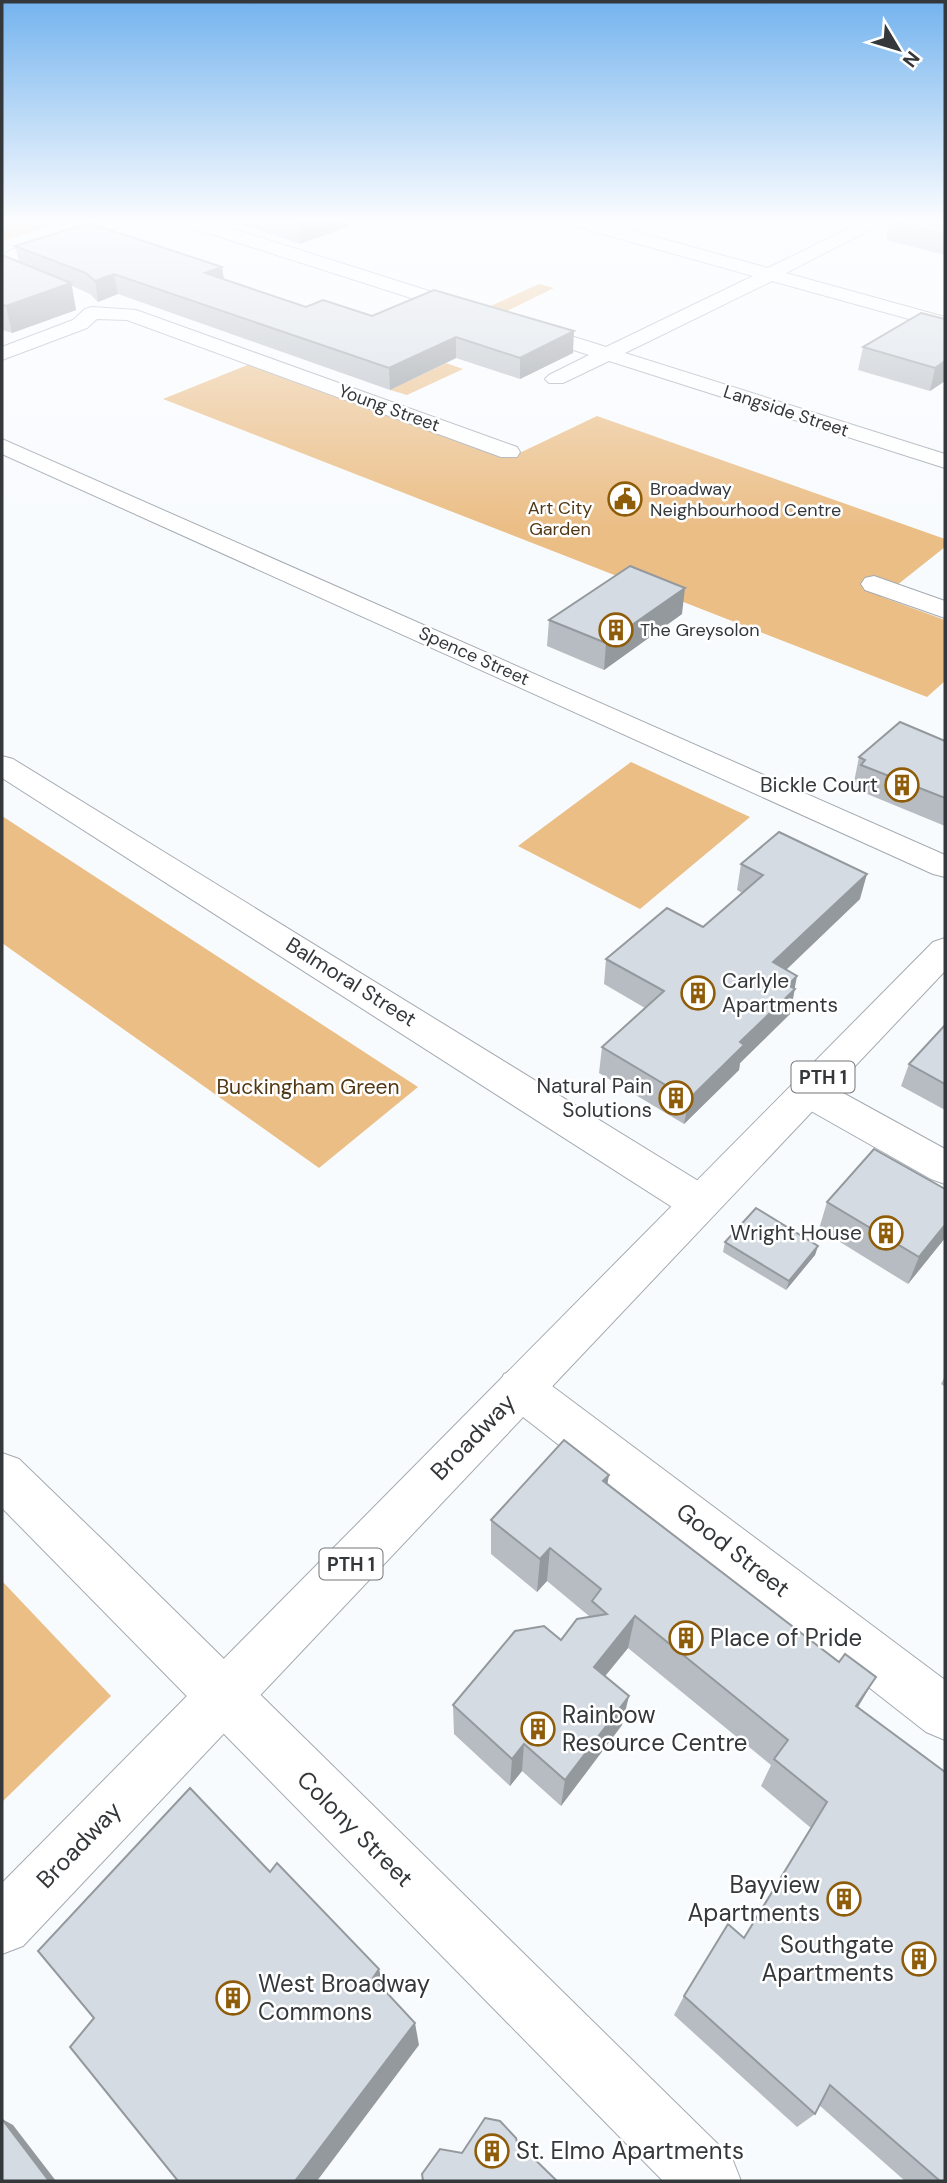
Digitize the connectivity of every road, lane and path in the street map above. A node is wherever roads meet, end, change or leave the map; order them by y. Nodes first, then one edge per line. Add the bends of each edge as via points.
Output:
1 (81, 322) edge
2 (152, 322) edge
3 (507, 322) edge
4 (675, 322) edge
5 (2, 354) edge
6 (608, 354) junction
7 (556, 379) dead end
8 (2, 446) edge
9 (509, 452) dead end
10 (945, 461) edge
11 (874, 584) dead end
12 (945, 610) edge
13 (2, 765) edge
14 (945, 867) edge
15 (945, 950) edge
16 (809, 1092) junction
17 (945, 1168) edge
18 (698, 1202) junction
19 (520, 1388) junction
20 (2, 1475) edge
21 (224, 1695) junction
22 (945, 1713) edge
23 (2, 1925) edge
24 (709, 2181) edge

1 - 5 main road, Young Street
2 - 9 main road, Young Street
3 - 6 main road, Langside Street
4 - 6 main road
6 - 7 main road
6 - 10 main road, Langside Street
8 - 14 main road, Spence Street
11 - 12 main road
13 - 18 main road, Balmoral Street
15 - 16 main road, Broadway / PTH 1
16 - 17 main road
16 - 18 main road, Broadway / PTH 1
18 - 19 main road, Broadway / PTH 1
19 - 21 main road, Broadway / PTH 1
19 - 22 main road, Good Street
20 - 21 main road, Colony Street
21 - 23 main road, Broadway / PTH 1
21 - 24 main road, Colony Street

